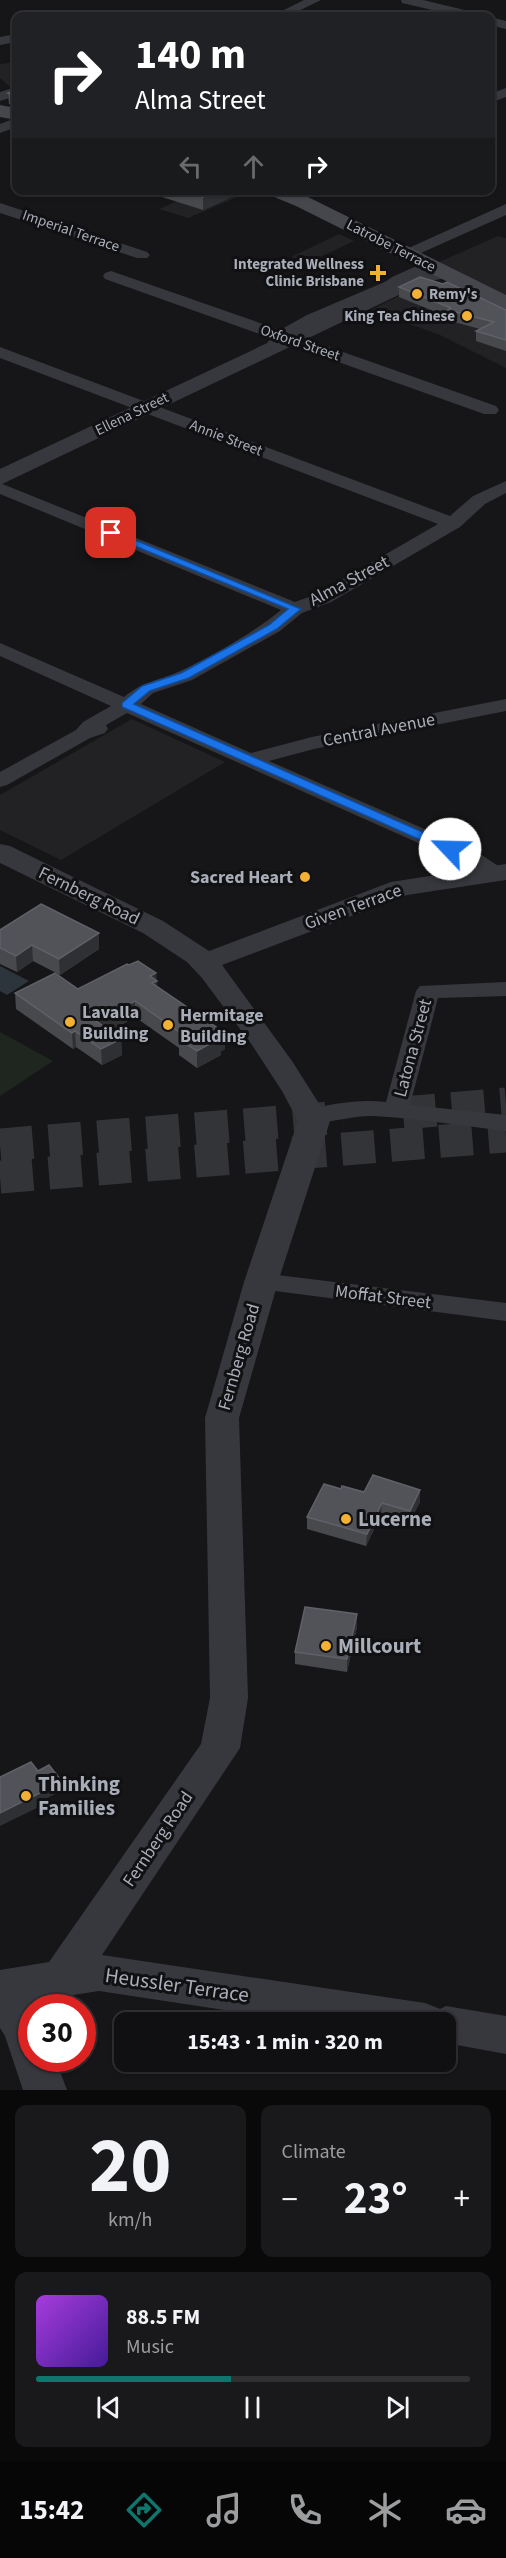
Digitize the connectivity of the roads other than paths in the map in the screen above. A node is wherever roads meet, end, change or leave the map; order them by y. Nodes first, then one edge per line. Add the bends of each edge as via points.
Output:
1 (315, 0) edge
2 (407, 0) edge
3 (287, 12) edge
4 (456, 12) edge
5 (286, 195) edge
6 (0, 208) edge
7 (506, 209) edge
8 (0, 219) edge
9 (506, 223) edge
10 (407, 254) junction
11 (142, 255) dead end
12 (126, 262) dead end
13 (434, 268) junction
14 (111, 276) dead end
15 (396, 282) junction
16 (370, 302) junction
17 (506, 304) edge
18 (287, 339) junction
19 (0, 352) edge
20 (146, 408) junction
21 (490, 410) dead end
22 (0, 478) edge
23 (0, 488) edge
24 (502, 491) edge
25 (453, 522) junction
26 (295, 609) junction
27 (0, 648) edge
28 (506, 705) edge
29 (131, 707) junction
30 (506, 718) edge
31 (261, 763) junction
32 (0, 782) edge
33 (0, 852) edge
34 (500, 873) edge
35 (205, 962) junction
36 (506, 989) edge
37 (396, 1110) junction
38 (313, 1116) junction
39 (506, 1123) edge
40 (261, 1281) junction
41 (506, 1312) edge
42 (0, 1990) edge
43 (55, 1994) edge
44 (74, 1994) edge
45 (18, 2008) edge
46 (361, 2012) edge
47 (18, 2019) edge
48 (456, 2027) edge
49 (506, 2035) edge
50 (43, 2072) edge
51 (45, 2090) edge

1 - 3 street
2 - 4 street
5 - 10 main road, Latrobe Terrace
6 - 11 street, Imperial Terrace
7 - 10 street
8 - 12 street, Imperial Terrace
9 - 13 street via 442,254
10 - 13 main road, Latrobe Terrace
13 - 15 street, Ellena Street
13 - 16 street, Ellena Street
13 - 17 main road, Latrobe Terrace
14 - 18 street, Oxford Street
15 - 16 street, Ellena Street
15 - 18 street, Ellena Street
16 - 18 street, Ellena Street
18 - 20 street, Ellena Street
18 - 21 street, Oxford Street
19 - 20 street, Annie Street
20 - 22 street, Ellena Street
20 - 25 street, Annie Street
23 - 26 street
24 - 25 street, Alma Street via 481,512
25 - 26 street, Alma Street via 324,598
26 - 29 street, Alma Street via 273,627 185,676 168,694
27 - 29 street
28 - 31 street, Central Avenue via 312,743
29 - 31 street
29 - 32 street, Alma Street via 107,726 83,734
30 - 31 street, Central Avenue
31 - 34 street
33 - 35 street, Fernberg Road via 153,927
34 - 35 street, Given Terrace via 401,888
35 - 38 street, Fernberg Road
36 - 37 street, Latona Street via 428,991
37 - 38 street via 356,1108
37 - 39 street
38 - 40 street, Fernberg Road via 311,1135
40 - 41 street, Moffat Street
40 - 43 street, Fernberg Road via 222,1418 229,1698 220,1748
42 - 45 street, Heussler Terrace
42 - 47 street
44 - 46 street, Heussler Terrace via 99,1973
48 - 49 street
50 - 51 street

